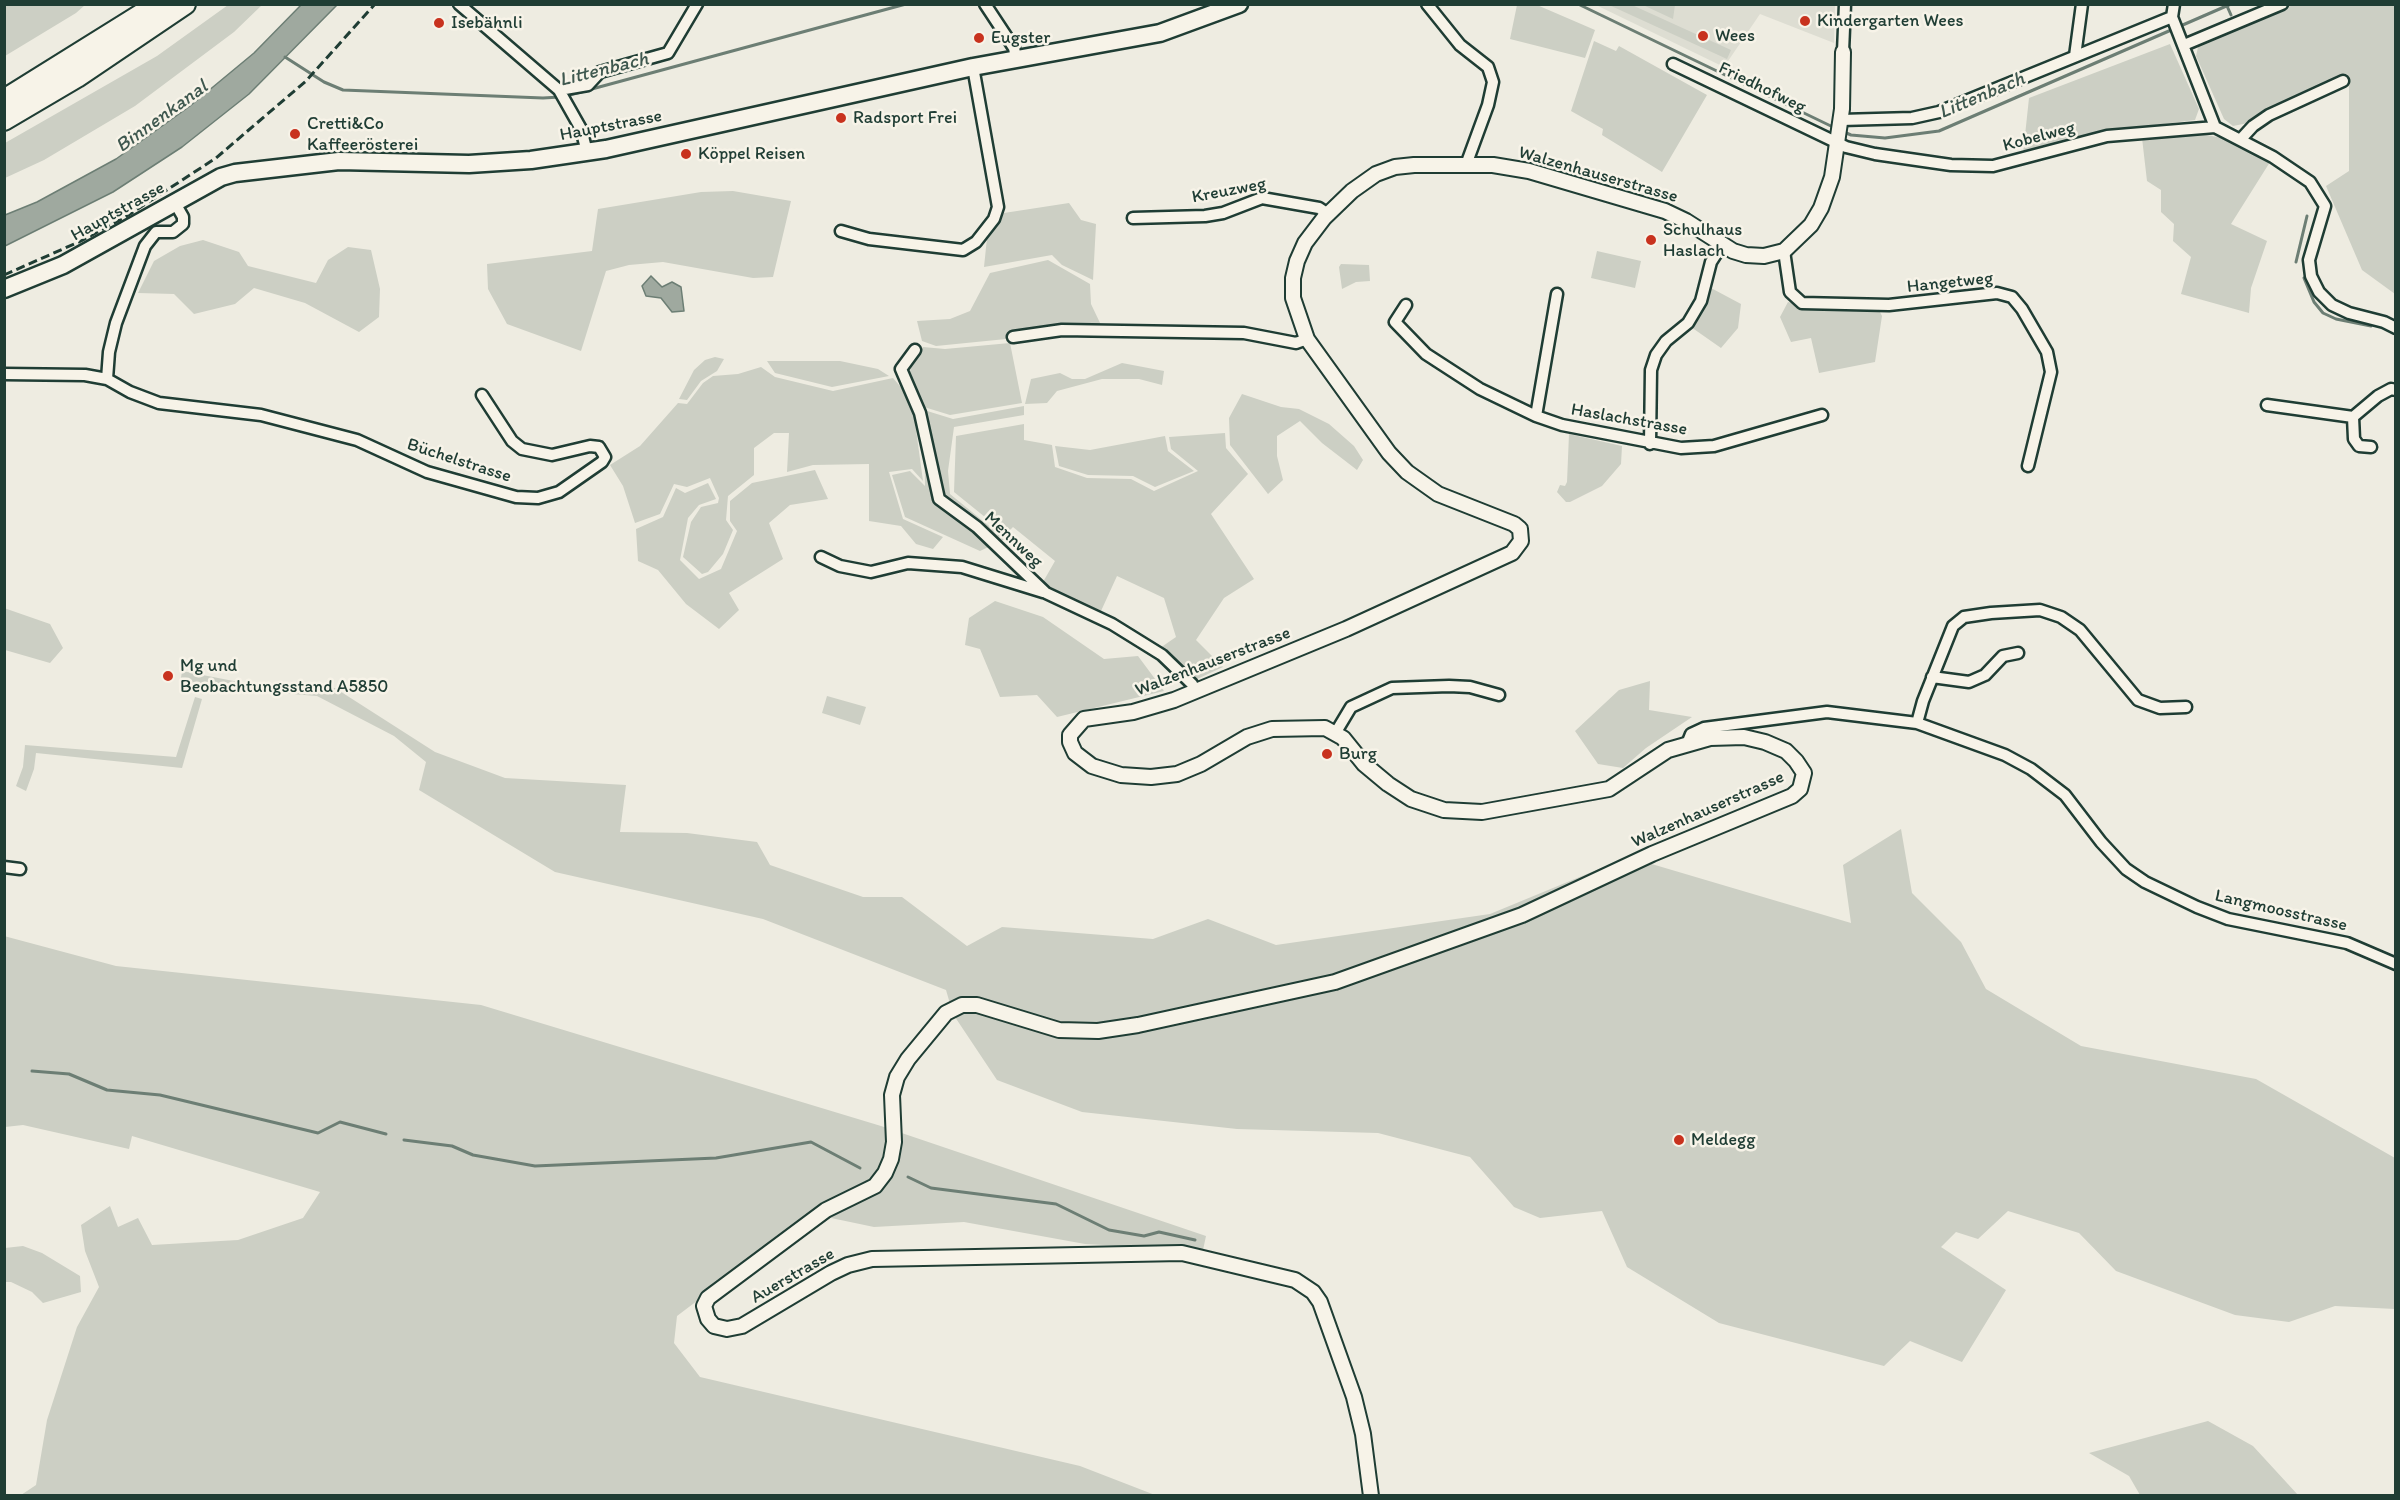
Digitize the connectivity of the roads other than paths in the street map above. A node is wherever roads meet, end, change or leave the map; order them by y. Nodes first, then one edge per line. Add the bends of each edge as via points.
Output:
1 (158, 4) edge
2 (185, 4) edge
3 (459, 4) edge
4 (986, 4) edge
5 (1239, 4) edge
6 (1427, 4) edge
7 (1845, 4) edge
8 (2082, 4) edge
9 (2174, 4) edge
10 (2282, 4) edge
11 (692, 7) edge
12 (2173, 19) junction
13 (2183, 41) junction
14 (1843, 52) joint
15 (2075, 56) junction
16 (1016, 58) junction
17 (1673, 64) dead end
18 (973, 67) junction
19 (2343, 81) dead end
20 (559, 90) junction
21 (4, 100) edge
22 (4, 120) edge
23 (2215, 127) junction
24 (1839, 130) junction
25 (2241, 139) junction
26 (587, 152) junction
27 (1466, 165) junction
28 (175, 203) junction
29 (1328, 214) junction
30 (1133, 218) dead end
31 (841, 231) dead end
32 (1722, 245) junction
33 (1784, 251) junction
34 (4, 289) edge
35 (1557, 294) dead end
36 (1406, 305) dead end
37 (2396, 328) edge
38 (1013, 337) dead end
39 (1307, 339) junction
40 (915, 350) dead end
41 (4, 374) edge
42 (107, 380) junction
43 (2396, 390) edge
44 (482, 394) dead end
45 (2267, 405) dead end
46 (1822, 415) dead end
47 (1536, 416) junction
48 (2353, 417) junction
49 (1650, 444) junction
50 (2371, 447) dead end
51 (2028, 466) dead end
52 (821, 557) dead end
53 (1046, 593) junction
54 (2018, 653) dead end
55 (1932, 677) junction
56 (1195, 691) junction
57 (1499, 695) dead end
58 (2186, 706) dead end
59 (1917, 723) junction
60 (1336, 732) junction
61 (1687, 744) junction
62 (4, 867) edge
63 (20, 869) dead end
64 (2396, 964) edge
65 (962, 1005) joint
66 (1371, 1496) edge

1 - 21 highway
2 - 22 highway via 78,77
3 - 20 street
4 - 16 street via 1014,48
5 - 16 main road, Hauptstrasse via 1160,33
6 - 27 street via 1460,45 1488,67 1493,82
7 - 14 street
8 - 15 street
9 - 12 street
10 - 13 street
11 - 20 street via 668,53 600,72 588,85
12 - 13 street
12 - 15 street
13 - 23 street
14 - 24 street
15 - 24 street via 1939,112
16 - 18 main road, Hauptstrasse
17 - 24 street, Friedhofweg
18 - 26 main road, Hauptstrasse
18 - 31 street via 998,207 976,242 963,250 869,240
19 - 25 street via 2269,115
20 - 26 street via 581,129
23 - 24 street, Kobelweg via 2107,136 1993,166 1951,165 1875,154
23 - 25 street
24 - 33 street via 1832,177 1821,208 1812,225
25 - 37 street via 2292,169 2320,195 2325,206 2309,260 2319,292 2349,313
26 - 28 main road, Hauptstrasse via 469,164 339,161 251,170 221,177
27 - 29 street, Walzenhauserstrasse via 1395,167 1376,174
27 - 32 street, Walzenhauserstrasse via 1529,171 1665,211
28 - 34 main road, Hauptstrasse via 63,265
28 - 42 street via 183,224 173,232 156,232 145,246 116,323
29 - 30 street, Kreuzweg via 1319,208 1262,198 1205,216
29 - 39 street, Walzenhauserstrasse via 1305,243 1293,278 1293,298
32 - 33 street, Walzenhauserstrasse via 1746,255
32 - 49 street via 1711,262 1701,301 1689,323 1666,340 1656,355 1652,369
33 - 51 street, Hangetweg via 1790,292 1802,303 1889,305 1997,293 2012,297 2047,352 2051,372
35 - 47 street
36 - 47 street, Haslachstrasse via 1395,322 1426,354 1480,389
38 - 39 street via 1062,330 1244,333 1296,343
39 - 56 street, Walzenhauserstrasse via 1407,472 1438,494 1514,524 1520,529 1521,541 1512,553
40 - 53 street, Mennweg via 901,369 920,413 939,499 977,527
41 - 42 street, Büchelstrasse via 85,375
42 - 44 street, Büchelstrasse via 159,404 261,415 357,441 427,472 501,495 552,495 605,457 598,447 590,446 552,455 522,449 512,441
43 - 48 street via 2378,396
45 - 48 street
46 - 49 street, Haslachstrasse via 1714,446 1681,448
47 - 49 street, Haslachstrasse
48 - 50 street via 2354,439 2359,446
52 - 53 street via 840,566 872,572 908,564 962,567
53 - 56 street, Mennweg via 1112,624 1162,655
54 - 55 street via 2003,656 1985,675 1969,682
55 - 58 street via 1953,626 1965,617 2040,610 2061,616 2080,630 2138,700 2160,708
55 - 59 street
56 - 60 street, Walzenhauserstrasse via 1133,712 1084,719 1070,735 1072,747 1081,759 1102,771 1151,777 1177,774 1247,737 1272,729 1308,727
57 - 60 street via 1470,687 1392,688 1351,707
59 - 61 street, Langmoosstrasse via 1827,712 1704,728 1691,735
59 - 64 street, Langmoosstrasse via 2005,755 2031,769 2065,795 2114,856 2145,882 2228,919 2348,943
60 - 61 street, Walzenhauserstrasse via 1388,784 1411,799 1444,810 1482,812 1609,789 1668,750
61 - 65 street, Walzenhauserstrasse via 1710,738 1744,737 1766,742 1796,760 1804,773 1803,785 1792,796 1522,915 1335,982 1138,1025 1098,1030 1059,1030 976,1005
62 - 63 street
65 - 66 street, Auerstrasse via 946,1013 897,1077 892,1095 894,1142 885,1173 874,1186 826,1210 708,1298 705,1314 714,1326 742,1326 831,1273 872,1259 1182,1253 1303,1283 1320,1302 1354,1397

